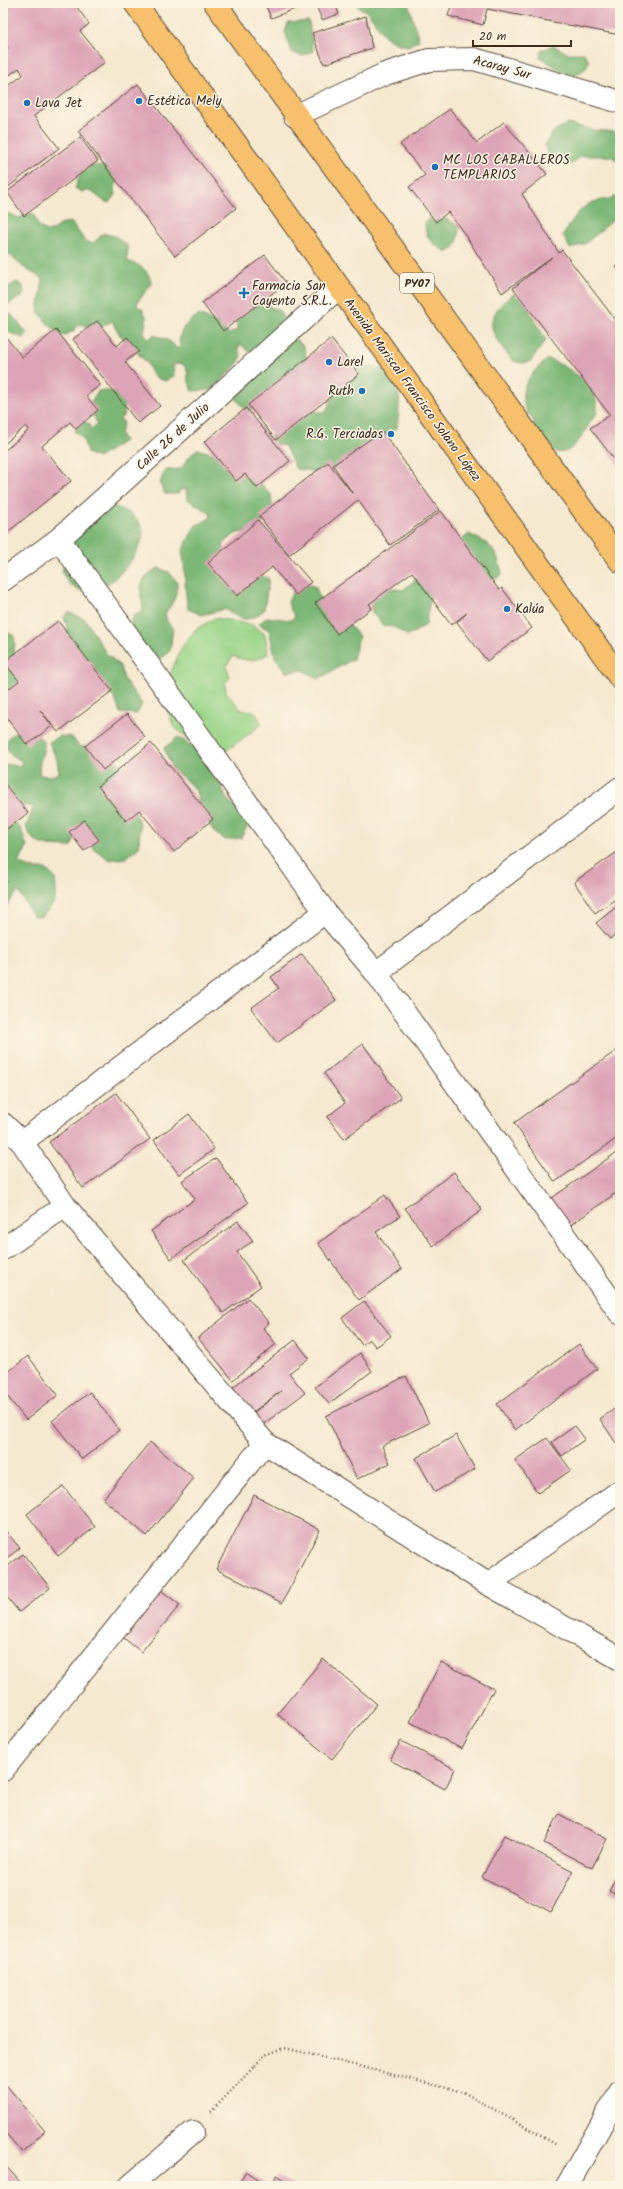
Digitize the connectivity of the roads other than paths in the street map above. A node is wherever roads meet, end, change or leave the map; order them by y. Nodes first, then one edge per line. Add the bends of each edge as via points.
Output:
1 (135, 3) edge
2 (215, 3) edge
3 (620, 102) edge
4 (295, 116) junction
5 (338, 288) junction
6 (59, 539) junction
7 (620, 561) edge
8 (3, 580) edge
9 (620, 678) edge
10 (620, 788) edge
11 (325, 912) junction
12 (376, 973) junction
13 (3, 1124) edge
14 (22, 1142) junction
15 (65, 1206) junction
16 (3, 1249) edge
17 (620, 1313) edge
18 (265, 1443) junction
19 (620, 1491) edge
20 (488, 1584) junction
21 (620, 1659) edge
22 (3, 1770) edge
23 (620, 2091) edge
24 (193, 2132) road end
25 (130, 2186) edge
26 (567, 2186) edge

1 - 5 main road, Avenida Mariscal Francisco Solano López
2 - 4 main road, PY07
3 - 4 street, Acaray Sur via 474,59 429,60 385,74
4 - 7 main road, PY07
5 - 6 street, Calle 26 de Julio
5 - 9 main road, Avenida Mariscal Francisco Solano López
6 - 8 street, Calle 26 de Julio
6 - 11 street
10 - 12 street
11 - 12 street
11 - 14 street
12 - 17 street
13 - 14 street
14 - 15 street
15 - 16 street
15 - 18 street
18 - 20 street
18 - 22 street
19 - 20 street
20 - 21 street
23 - 26 street
24 - 25 street

